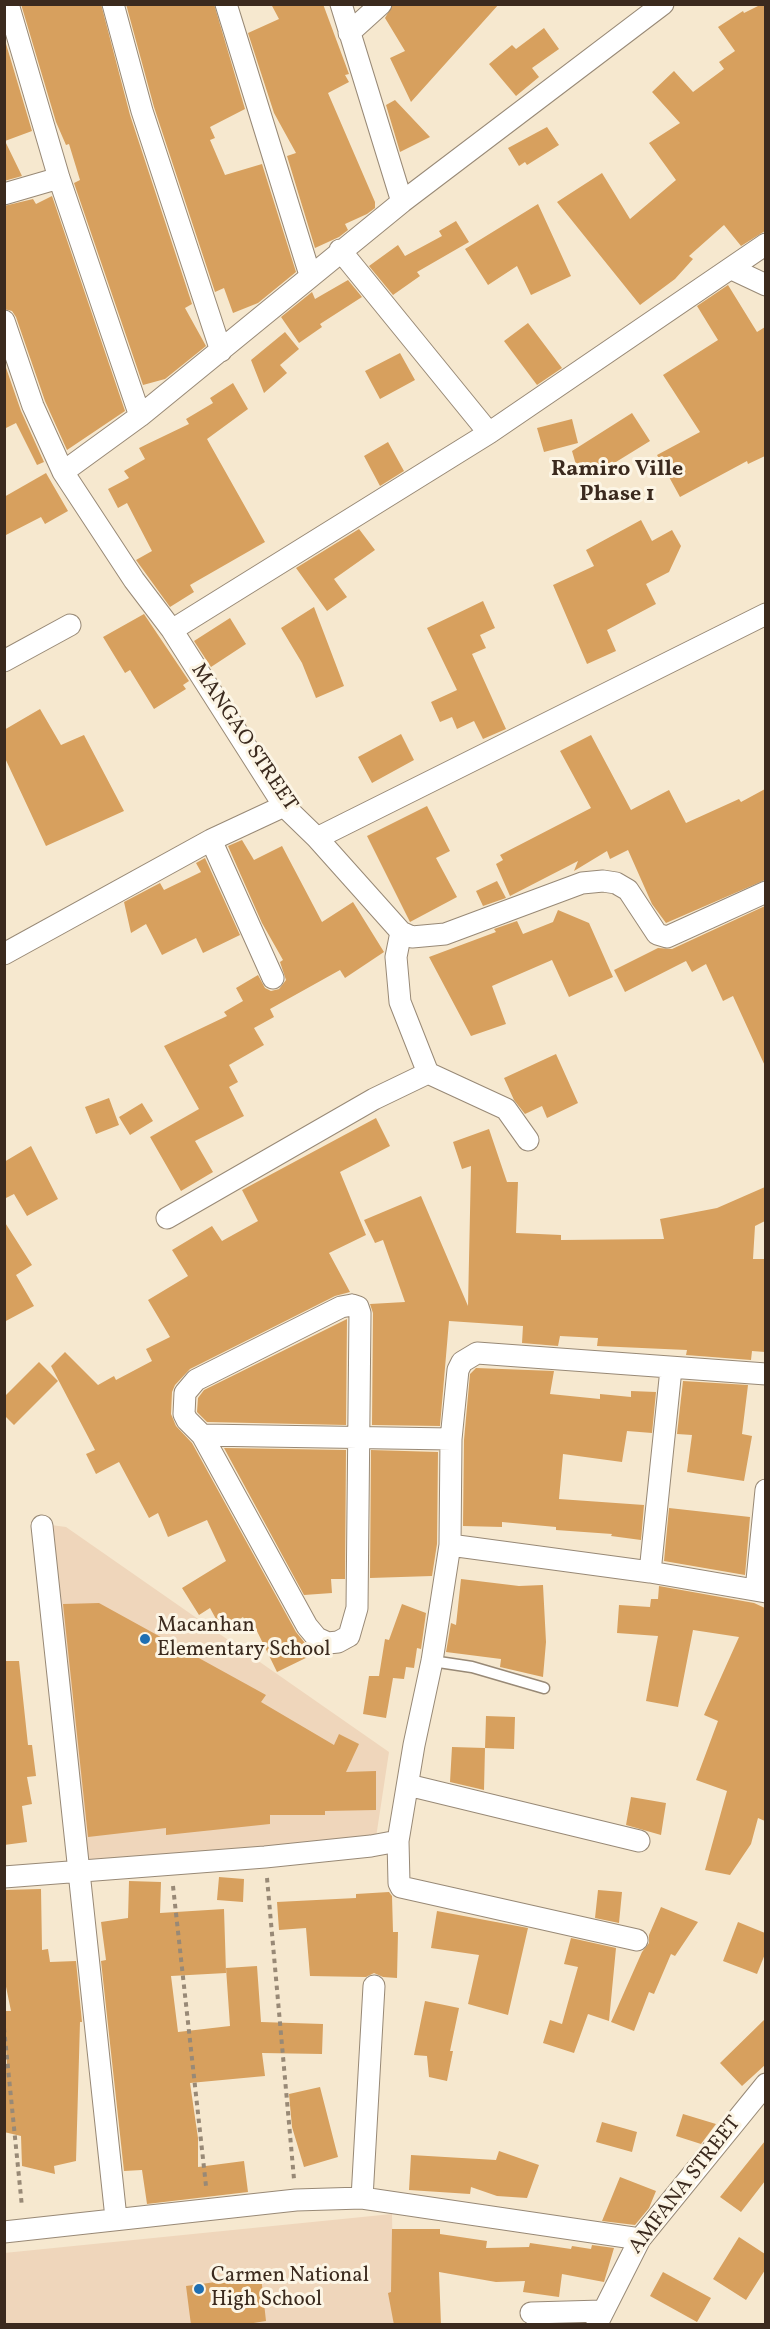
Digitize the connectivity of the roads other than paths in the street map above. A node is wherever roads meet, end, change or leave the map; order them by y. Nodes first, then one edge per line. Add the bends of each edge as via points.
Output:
1 (8, 4) edge
2 (112, 4) edge
3 (226, 4) edge
4 (341, 4) edge
5 (381, 4) edge
6 (663, 4) edge
7 (349, 33) junction
8 (59, 178) junction
9 (4, 194) edge
10 (402, 202) junction
11 (765, 244) edge
12 (340, 250) junction
13 (732, 269) junction
14 (310, 275) junction
15 (765, 285) edge
16 (4, 321) edge
17 (221, 351) junction
18 (140, 416) junction
19 (489, 433) junction
20 (63, 472) junction
21 (765, 614) edge
22 (70, 625) dead end
23 (172, 630) junction
24 (4, 661) edge
25 (284, 806) junction
26 (317, 838) junction
27 (211, 840) junction
28 (765, 892) edge
29 (401, 932) junction
30 (4, 954) edge
31 (273, 978) dead end
32 (428, 1073) junction
33 (528, 1140) dead end
34 (167, 1218) dead end
35 (671, 1369) junction
36 (765, 1374) edge
37 (202, 1435) junction
38 (359, 1436) junction
39 (451, 1439) junction
40 (765, 1490) edge
41 (42, 1526) dead end
42 (450, 1545) junction
43 (650, 1572) junction
44 (761, 1591) edge
45 (432, 1662) junction
46 (544, 1688) dead end
47 (408, 1785) junction
48 (398, 1841) junction
49 (639, 1841) dead end
50 (78, 1871) junction
51 (4, 1877) edge
52 (637, 1940) dead end
53 (374, 1986) dead end
54 (765, 2084) edge
55 (362, 2198) junction
56 (116, 2218) junction
57 (14, 2230) edge
58 (640, 2239) junction
59 (531, 2313) dead end
60 (599, 2318) edge

1 - 8 street
2 - 17 street via 142,111
3 - 14 street
4 - 7 street
5 - 7 street
6 - 10 street
7 - 10 street
8 - 9 street
8 - 18 street
10 - 12 street
11 - 13 street
12 - 14 street
12 - 19 street
13 - 15 street
13 - 19 street
14 - 17 street
16 - 20 street, MANGAO STREET via 33,406
17 - 18 street
18 - 20 street
19 - 23 street
20 - 23 street, MANGAO STREET
21 - 26 street
22 - 24 street
23 - 25 street, MANGAO STREET
25 - 26 street, MANGAO STREET
25 - 27 street
26 - 29 street, MANGAO STREET
27 - 30 street
27 - 31 street
28 - 29 street via 667,937 657,934 628,890 603,881 582,883 445,934 412,937
29 - 32 street via 396,957 400,1002
32 - 33 street via 506,1108
32 - 34 street via 374,1099
35 - 36 street
35 - 39 street via 477,1353 462,1362 458,1370
35 - 43 street
37 - 38 street
37 - 38 street via 184,1414 185,1393 196,1380 341,1306 352,1305 358,1307 360,1314
37 - 38 street via 307,1626 316,1638 328,1643 349,1636 357,1608
38 - 39 street
39 - 42 street
40 - 44 street
41 - 50 street
42 - 43 street
42 - 45 street
43 - 44 street
45 - 46 lane via 472,1667
45 - 47 street
47 - 48 street
47 - 49 street
48 - 50 street via 266,1857
48 - 52 street via 401,1887
50 - 51 street
50 - 56 street
53 - 55 street
54 - 58 street, AMFANA STREET
55 - 56 street via 296,2200
55 - 58 street
56 - 57 street
58 - 60 street, AMFANA STREET
59 - 60 street

